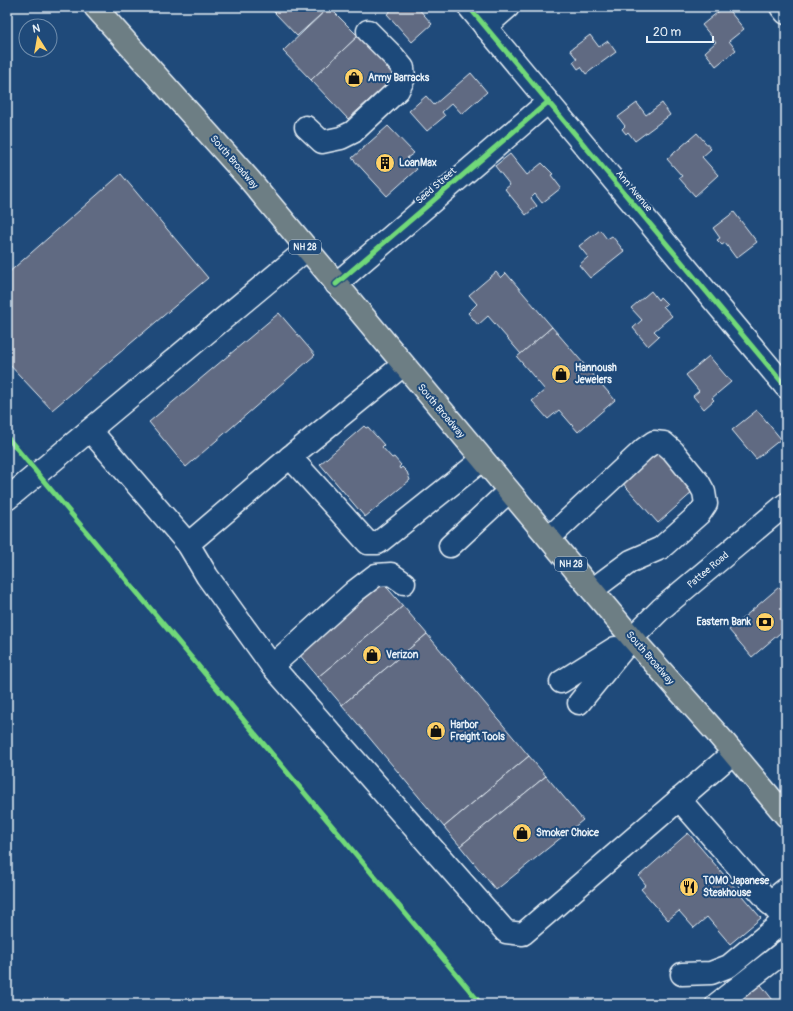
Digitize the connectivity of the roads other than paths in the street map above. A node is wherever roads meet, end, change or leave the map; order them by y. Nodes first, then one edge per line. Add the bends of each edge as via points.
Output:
1 (95, 7) edge
2 (469, 7) edge
3 (508, 7) edge
4 (781, 7) edge
5 (786, 13) edge
6 (485, 27) junction
7 (368, 31) dead end
8 (548, 102) junction
9 (306, 127) dead end
10 (307, 249) junction
11 (336, 284) junction
12 (403, 365) junction
13 (786, 387) edge
14 (90, 430) junction
15 (290, 457) junction
16 (482, 460) junction
17 (509, 491) junction
18 (7, 499) edge
19 (786, 504) edge
20 (549, 538) junction
21 (188, 544) junction
22 (450, 546) dead end
23 (404, 584) dead end
24 (592, 590) junction
25 (632, 638) junction
26 (272, 666) junction
27 (561, 682) dead end
28 (579, 702) dead end
29 (733, 753) junction
30 (679, 799) junction
31 (786, 816) edge
32 (786, 889) edge
33 (769, 903) junction
34 (785, 920) edge
35 (786, 951) edge
36 (682, 974) dead end
37 (718, 1004) edge

1 - 10 main road, South Broadway / NH 28 via 244,173
2 - 6 street, Ann Avenue
3 - 6 street
4 - 5 street
6 - 8 street, Ann Avenue
7 - 9 street via 403,68 404,78 398,90 353,132 341,138 322,142
8 - 11 street, Seed Street
8 - 13 street, Ann Avenue
10 - 11 main road, South Broadway / NH 28
10 - 14 street
11 - 12 main road, South Broadway / NH 28
12 - 15 street
12 - 16 main road, South Broadway / NH 28
14 - 18 street
14 - 21 street
15 - 16 street via 368,543 378,543
15 - 21 street
16 - 17 main road, South Broadway / NH 28
17 - 20 main road, South Broadway / NH 28
17 - 22 street
19 - 25 street, Pattee Road via 661,609
20 - 24 main road, South Broadway / NH 28
20 - 24 street via 654,442 664,443 673,451 699,482 706,504 700,513 661,548 631,561
21 - 26 street via 207,576
23 - 26 street via 391,574 376,575
24 - 25 main road, South Broadway / NH 28
25 - 27 street
25 - 28 street
25 - 29 main road, South Broadway / NH 28
26 - 30 street via 506,932 523,934
29 - 30 street
29 - 31 main road, South Broadway / NH 28
30 - 33 street
32 - 33 street
33 - 34 street
34 - 36 street via 729,966 711,973
35 - 37 street

